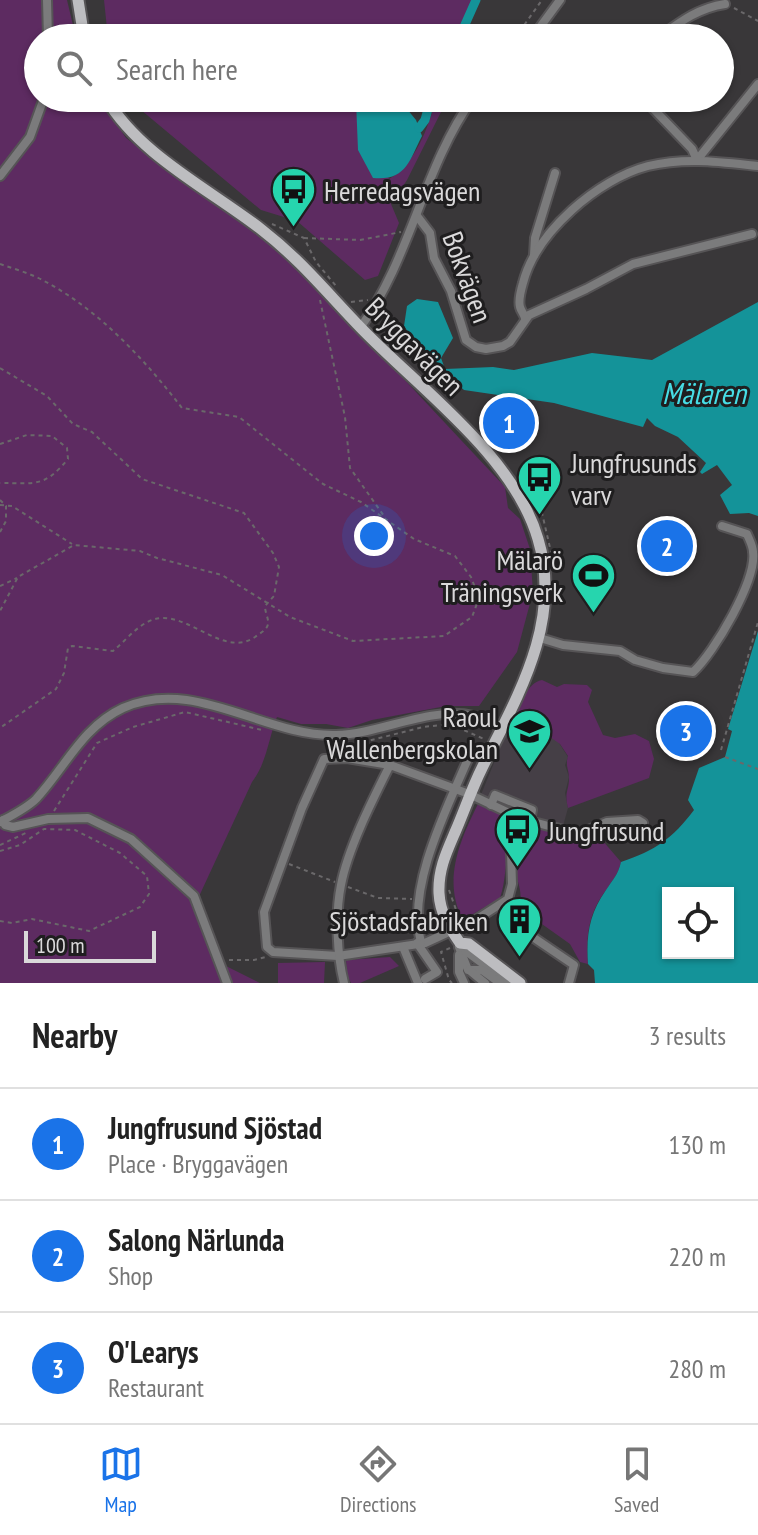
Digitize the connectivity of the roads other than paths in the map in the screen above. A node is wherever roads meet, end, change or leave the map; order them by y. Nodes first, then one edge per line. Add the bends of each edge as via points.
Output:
1 (47, 0) edge
2 (78, 0) edge
3 (560, 0) edge
4 (725, 4) road end
5 (48, 24) edge
6 (82, 24) edge
7 (542, 24) edge
8 (678, 24) edge
9 (758, 84) edge
10 (39, 112) edge
11 (115, 112) edge
12 (464, 112) edge
13 (656, 112) edge
14 (697, 160) junction
15 (758, 166) edge
16 (555, 173) dead end
17 (0, 176) edge
18 (417, 216) junction
19 (752, 234) dead end
20 (534, 256) junction
21 (525, 318) junction
22 (360, 328) junction
23 (722, 526) dead end
24 (540, 638) junction
25 (502, 727) junction
26 (471, 752) dead end
27 (390, 765) junction
28 (455, 790) junction
29 (469, 794) junction
30 (491, 805) junction
31 (526, 820) junction
32 (2, 821) edge
33 (643, 823) dead end
34 (512, 923) dead end
35 (451, 931) junction
36 (419, 942) junction
37 (457, 945) junction
38 (403, 947) junction
39 (338, 956) junction
40 (474, 976) edge
41 (421, 981) edge
42 (227, 983) edge
43 (344, 983) edge
44 (464, 983) edge
45 (485, 983) edge
46 (492, 983) edge
47 (500, 983) edge
48 (509, 983) edge
49 (520, 983) edge
50 (569, 983) edge

1 - 5 street
2 - 6 main road
3 - 7 street
4 - 8 street via 708,6
9 - 14 street
10 - 17 street via 30,137
11 - 22 main road, Bryggavägen via 138,140 302,263
12 - 18 street
13 - 14 street
14 - 15 street, Bokvägen
14 - 20 street, Bokvägen via 645,167 612,182 568,213
16 - 20 street
18 - 21 street, Bokvägen via 430,233 434,258 466,340 486,349 503,346
18 - 22 street via 380,298
19 - 21 street via 633,264
20 - 21 street, Bokvägen via 519,305
22 - 24 main road, Bryggavägen via 487,452 525,505 544,566
23 - 24 street via 747,534 754,553 743,596 706,660 693,672 635,660 620,651
24 - 25 main road, Bryggavägen
25 - 29 main road, Bryggavägen
25 - 32 street via 457,714 336,735 298,731 171,697 143,701 88,731 34,801
26 - 28 street
27 - 28 street
27 - 39 street via 341,885
27 - 39 street via 324,759 264,912 267,947 273,952
28 - 29 street
28 - 36 street via 417,899
29 - 30 street
29 - 35 main road, Bryggavägen via 440,874 442,910
30 - 31 street
30 - 31 street via 495,795 532,810
31 - 33 street via 579,834 607,822
31 - 35 street via 511,851 508,899
32 - 42 street via 13,827 88,818 131,839 194,896
34 - 50 street via 574,965
35 - 36 street
35 - 37 main road, Bryggavägen
36 - 38 street
36 - 41 street via 437,972
37 - 40 street
37 - 44 street
37 - 48 street
37 - 49 main road, Bryggavägen via 469,944
38 - 39 street
38 - 41 street
39 - 43 street
40 - 45 street
40 - 46 street via 479,973
40 - 47 street via 482,970

